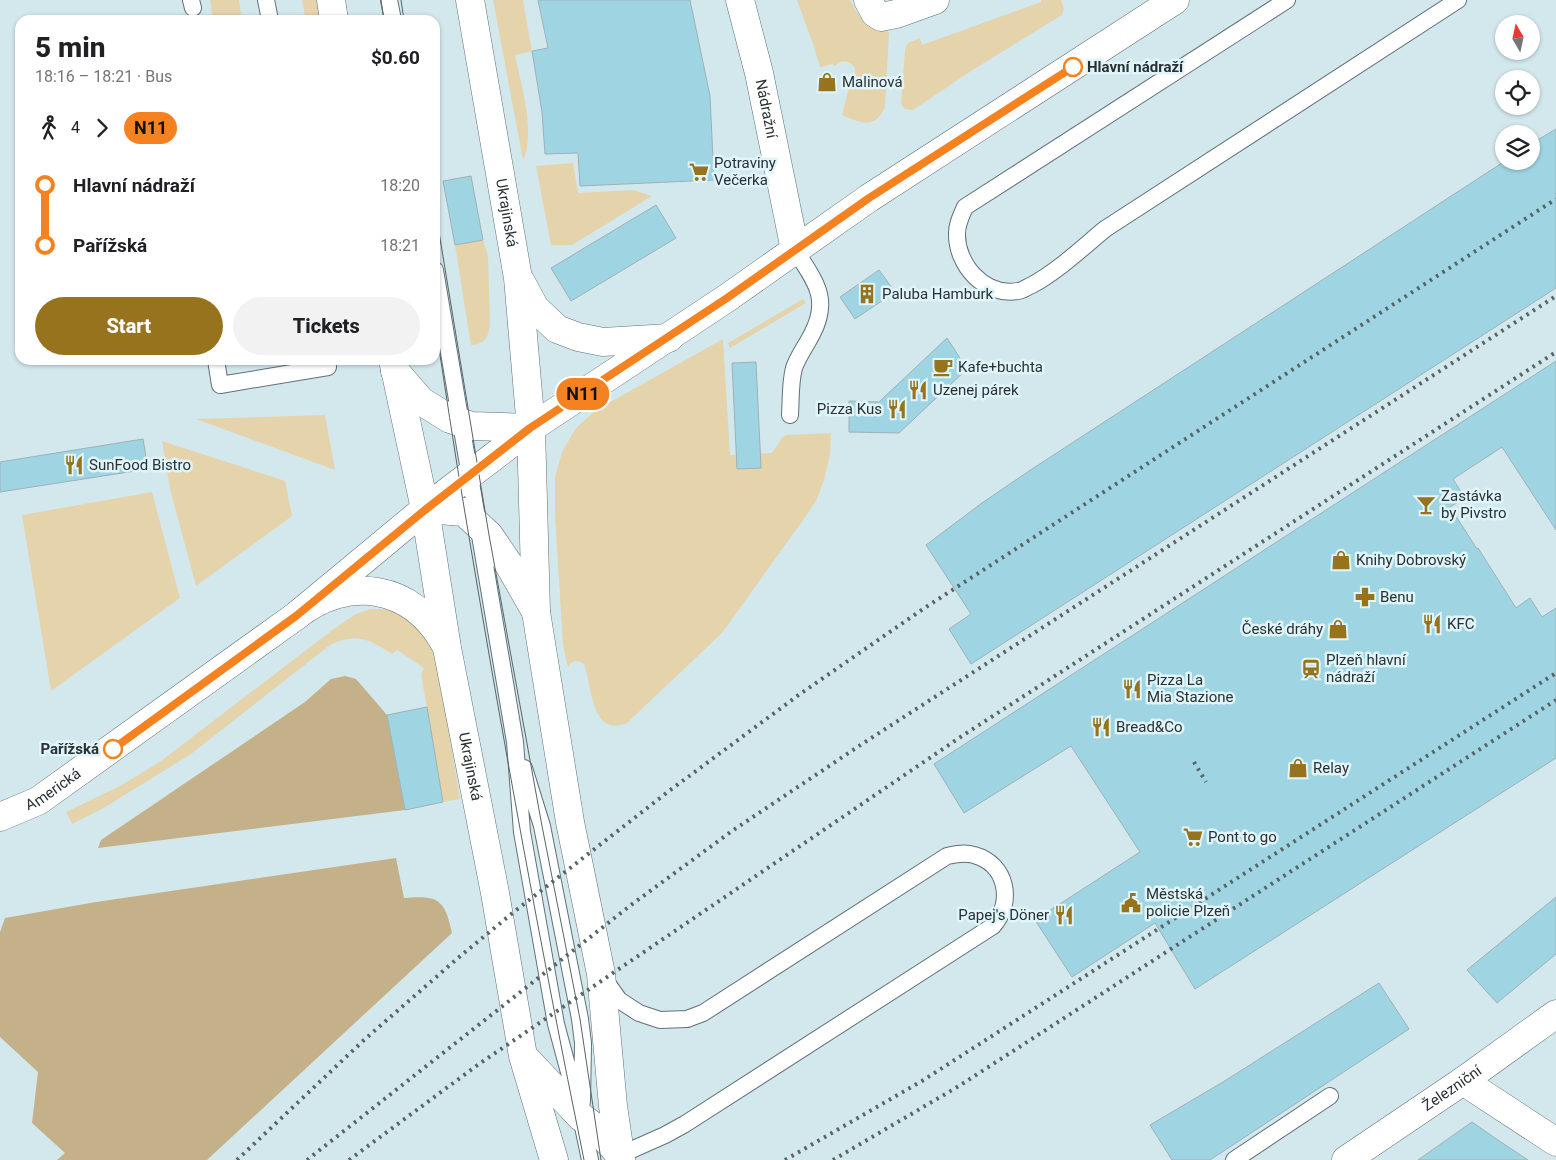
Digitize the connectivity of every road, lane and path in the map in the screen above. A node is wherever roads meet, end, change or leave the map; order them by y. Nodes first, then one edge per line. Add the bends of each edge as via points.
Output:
1 (266, 0) edge
2 (331, 0) edge
3 (389, 0) edge
4 (470, 0) edge
5 (740, 0) edge
6 (868, 0) edge
7 (935, 0) edge
8 (1175, 0) edge
9 (1287, 0) edge
10 (1458, 0) edge
11 (269, 15) edge
12 (333, 15) edge
13 (392, 15) edge
14 (795, 250) junction
15 (518, 278) junction
16 (440, 299) edge
17 (669, 338) junction
18 (217, 365) edge
19 (328, 365) edge
20 (394, 366) edge
21 (790, 415) dead end
22 (461, 423) junction
23 (530, 428) junction
24 (470, 475) junction
25 (425, 510) junction
26 (478, 525) junction
27 (536, 612) junction
28 (296, 616) junction
29 (447, 648) junction
30 (515, 742) junction
31 (0, 818) edge
32 (601, 974) junction
33 (1556, 1014) edge
34 (523, 1056) junction
35 (1463, 1081) junction
36 (1330, 1096) dead end
37 (581, 1117) junction
38 (1556, 1142) edge
39 (620, 1158) edge
40 (554, 1160) edge
41 (590, 1160) edge
42 (1234, 1160) edge
43 (1346, 1160) edge

1 - 11 lane
2 - 12 main road
3 - 13 lane
4 - 15 main road, Ukrajinská
5 - 14 main road, Nádražní via 759,73
6 - 7 main road via 881,17
8 - 14 main road, Americká via 869,198
9 - 10 lane via 965,207 957,231 960,256 966,267 989,287 1004,291 1019,291 1041,280 1104,229
14 - 17 main road, Americká
14 - 21 lane via 818,289 822,309 794,370
15 - 17 main road via 535,308 557,329 603,342
15 - 23 main road, Ukrajinská
16 - 22 lane
17 - 23 main road, Americká
18 - 19 lane via 220,385
20 - 22 main road, Ukrajinská via 420,401 450,420
20 - 25 main road, Ukrajinská
22 - 23 main road, Ukrajinská
22 - 24 lane
23 - 24 main road, Americká
23 - 27 main road, Ukrajinská
24 - 25 main road, Americká
24 - 26 lane
25 - 26 main road via 464,512
25 - 28 main road, Americká
25 - 29 main road, Ukrajinská
26 - 27 main road via 508,563
26 - 30 lane
27 - 32 main road, Ukrajinská via 570,822
28 - 29 main road via 310,605 344,592 380,593 405,602 427,618
28 - 31 main road, Americká via 38,801
29 - 34 main road, Ukrajinská
30 - 37 lane via 522,832 556,1024
30 - 37 lane via 542,826 580,1019 584,1043
32 - 39 main road, Ukrajinská
32 - 39 lane via 619,1000 639,1013 660,1020 688,1019 703,1013 947,856 973,854 986,860 1003,881 1006,896 1003,912 993,926 692,1120
33 - 35 main road, Železniční
34 - 37 main road
34 - 40 main road, Ukrajinská
35 - 38 main road
35 - 43 main road, Železniční
36 - 42 lane
37 - 39 main road via 596,1128
37 - 41 lane

